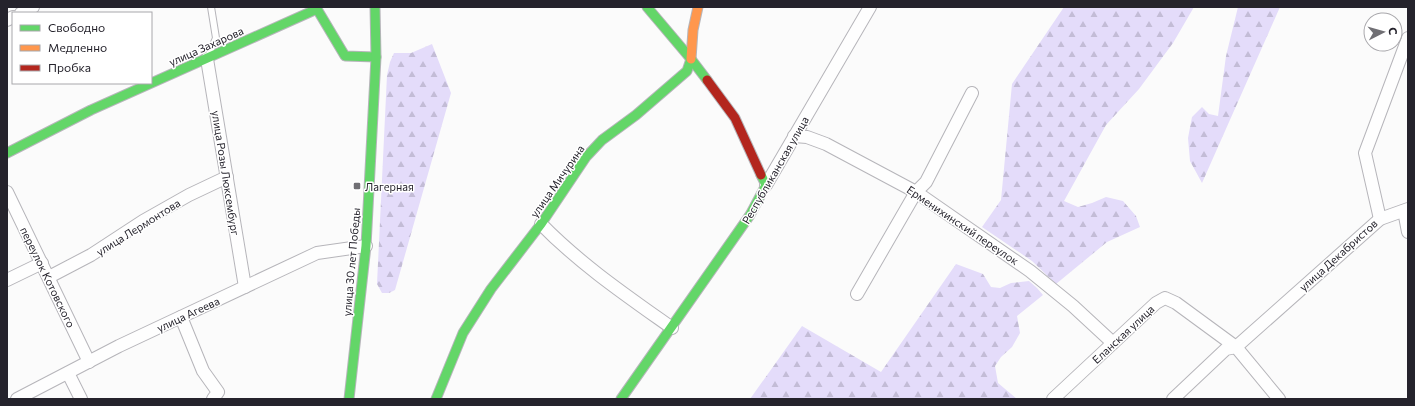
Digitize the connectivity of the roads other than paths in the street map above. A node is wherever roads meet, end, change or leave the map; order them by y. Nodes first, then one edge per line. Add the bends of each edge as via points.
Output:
1 (33, 7) edge
2 (211, 7) edge
3 (375, 7) edge
4 (647, 7) edge
5 (698, 7) edge
6 (870, 7) edge
7 (23, 12) edge
8 (1408, 38) edge
9 (376, 58) junction
10 (207, 59) junction
11 (691, 59) junction
12 (152, 83) edge
13 (150, 84) edge
14 (972, 94) dead end
15 (794, 136) junction
16 (7, 154) edge
17 (227, 177) junction
18 (766, 185) junction
19 (7, 192) edge
20 (916, 192) junction
21 (1406, 210) edge
22 (1380, 219) junction
23 (541, 224) junction
24 (1408, 232) edge
25 (366, 246) junction
26 (42, 263) junction
27 (49, 277) junction
28 (7, 280) edge
29 (245, 287) junction
30 (857, 294) dead end
31 (181, 317) junction
32 (672, 328) junction
33 (1113, 343) junction
34 (1236, 347) junction
35 (89, 362) junction
36 (68, 373) junction
37 (17, 399) edge
38 (81, 399) edge
39 (213, 399) edge
40 (349, 399) edge
41 (436, 399) edge
42 (622, 399) edge
43 (1053, 399) edge
44 (1173, 399) edge
45 (1279, 399) edge

1 - 7 street
2 - 10 lane via 216,38
3 - 9 street, улица 30 лет Победы
4 - 11 street
5 - 11 street
6 - 15 street, Республиканская улица
8 - 22 street, улица Декабристов via 1365,153
9 - 10 street, улица Захарова via 345,56 317,10
9 - 25 street, улица 30 лет Победы
10 - 12 street, улица Захарова
10 - 17 street, улица Розы Люксембург
11 - 18 street via 735,118
11 - 23 street, улица Мичурина via 687,71 636,115 602,140 586,157
13 - 16 street, улица Захарова via 91,110
14 - 20 street via 926,182
15 - 18 street, Республиканская улица
15 - 20 street, Ерменихинский переулок via 807,137 826,144
17 - 27 street, улица Лермонтова via 189,195 143,221 91,256
17 - 29 street, улица Розы Люксембург
18 - 32 street, Республиканская улица via 750,215
19 - 26 street, переулок Котовского
20 - 30 street
20 - 33 street, Ерменихинский переулок via 1030,271
21 - 22 street
21 - 24 street
22 - 34 street, улица Декабристов
23 - 32 street via 609,283
23 - 41 street, улица Мичурина via 491,289 464,333
25 - 29 street, улица Агеева via 317,253
25 - 40 street, улица 30 лет Победы
26 - 27 street, переулок Котовского
26 - 28 street
27 - 35 street, переулок Котовского
29 - 31 street, улица Агеева
31 - 35 street, улица Агеева
31 - 39 street via 203,371 218,392
32 - 42 street, Республиканская улица
33 - 34 street, Еланская улица via 1156,303 1165,298 1176,303
33 - 43 street, Еланская улица
34 - 44 street, улица Декабристов via 1226,348
34 - 45 street
35 - 36 street, улица Агеева
36 - 37 street, улица Агеева
36 - 38 street

